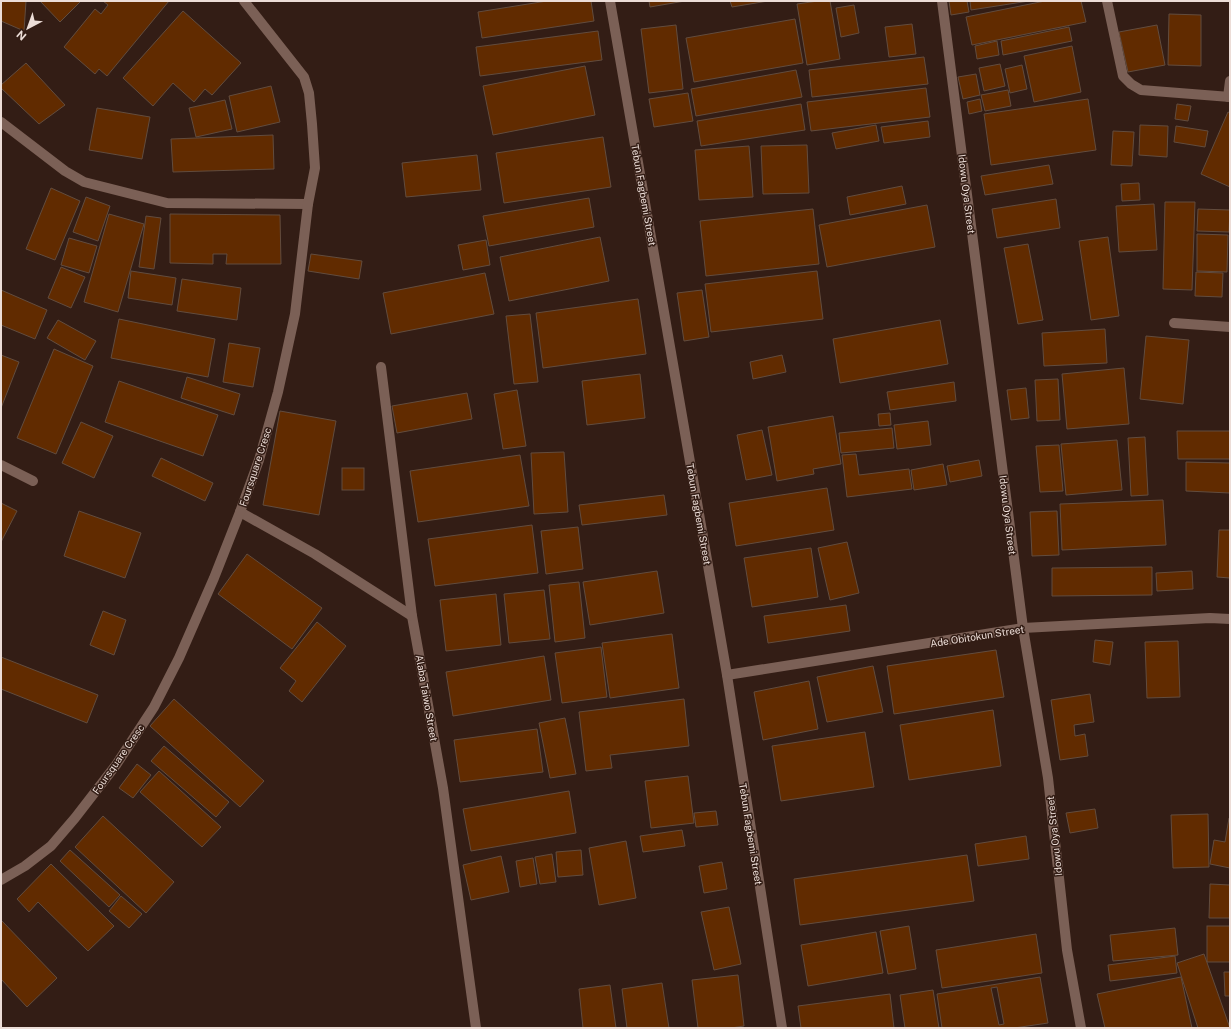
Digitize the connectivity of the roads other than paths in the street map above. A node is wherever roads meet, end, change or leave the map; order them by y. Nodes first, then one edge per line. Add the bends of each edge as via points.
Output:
1 (244, 1) edge
2 (610, 1) edge
3 (942, 1) edge
4 (1107, 1) edge
5 (1230, 81) edge
6 (1229, 97) edge
7 (1, 122) edge
8 (308, 204) junction
9 (1174, 323) dead end
10 (1230, 327) edge
11 (381, 367) dead end
12 (1, 464) edge
13 (33, 481) dead end
14 (240, 512) junction
15 (412, 616) junction
16 (1230, 618) edge
17 (1023, 628) junction
18 (727, 676) junction
19 (1, 880) edge
20 (476, 1028) edge
21 (782, 1028) edge
22 (1081, 1028) edge

1 - 8 street, Foursquare Cresc via 304,77 309,93 314,168
2 - 18 street, Tebun Fagbemi Street
3 - 17 street, Idowu Oya Street
4 - 6 street via 1123,76 1131,84 1141,90
5 - 6 street
7 - 8 street via 65,171 84,182 167,203
8 - 14 street, Foursquare Cresc via 295,314 278,392 259,460
9 - 10 street
11 - 15 street, Alaba Taiwo Street
12 - 13 street
14 - 15 street via 315,554
14 - 19 street, Foursquare Cresc via 179,658 154,707 116,765 51,846
15 - 20 street, Alaba Taiwo Street via 443,788
16 - 17 street, Ade Obitokun Street
17 - 18 street, Ade Obitokun Street
17 - 22 street, Idowu Oya Street via 1048,778 1067,950
18 - 21 street, Tebun Fagbemi Street

